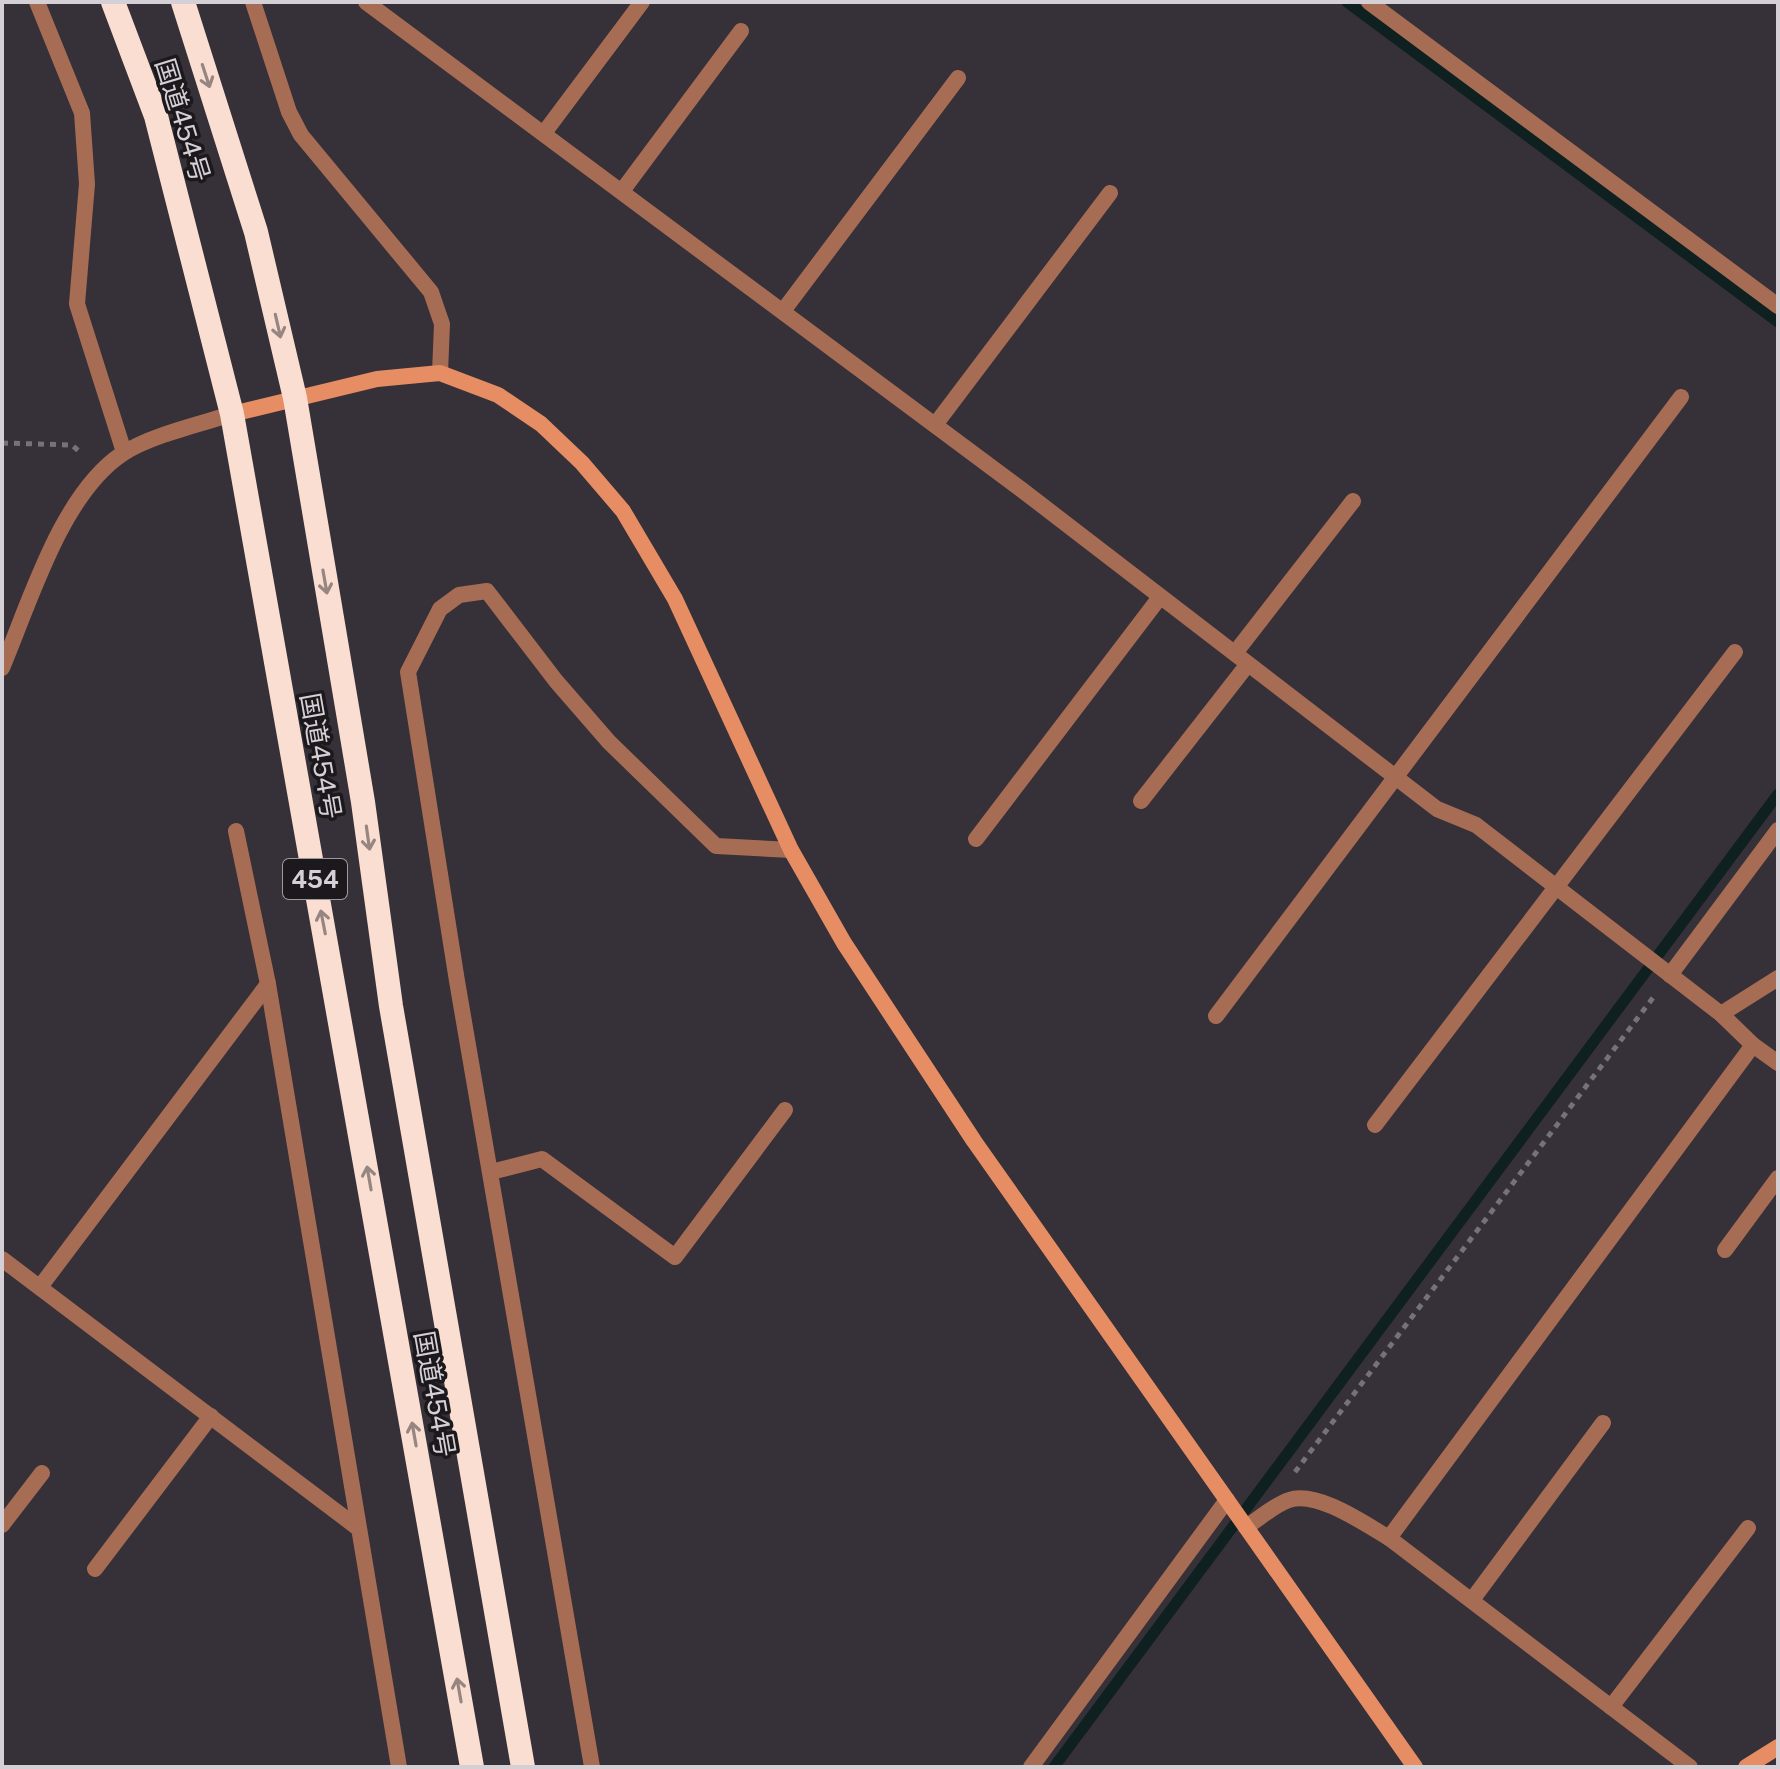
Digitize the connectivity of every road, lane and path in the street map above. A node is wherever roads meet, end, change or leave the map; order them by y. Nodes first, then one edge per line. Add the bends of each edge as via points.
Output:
1 (37, 2) edge
2 (113, 2) edge
3 (183, 2) edge
4 (253, 2) edge
5 (366, 2) edge
6 (642, 2) edge
7 (1369, 2) edge
8 (741, 31) dead end
9 (958, 78) dead end
10 (544, 133) junction
11 (622, 191) junction
12 (1110, 193) dead end
13 (1778, 306) edge
14 (783, 311) junction
15 (440, 373) junction
16 (1681, 397) dead end
17 (295, 398) junction
18 (232, 414) junction
19 (935, 425) junction
20 (2, 443) edge
21 (124, 452) junction
22 (100, 471) junction
23 (1353, 501) dead end
24 (1160, 597) junction
25 (1735, 652) dead end
26 (1241, 659) junction
27 (2, 668) edge
28 (1395, 776) junction
29 (1141, 801) dead end
30 (1778, 830) edge
31 (236, 831) dead end
32 (976, 839) dead end
33 (791, 850) junction
34 (1556, 886) junction
35 (1660, 967) junction
36 (1778, 978) edge
37 (268, 984) junction
38 (1721, 1014) junction
39 (1216, 1016) dead end
40 (1753, 1045) junction
41 (1778, 1063) edge
42 (785, 1110) dead end
43 (1375, 1125) dead end
44 (491, 1172) junction
45 (1778, 1178) edge
46 (1725, 1250) dead end
47 (2, 1259) edge
48 (40, 1287) junction
49 (211, 1416) junction
50 (1603, 1423) dead end
51 (42, 1473) dead end
52 (1293, 1499) junction
53 (1227, 1500) junction
54 (2, 1525) edge
55 (1246, 1527) junction
56 (358, 1528) junction
57 (1748, 1528) dead end
58 (1389, 1538) junction
59 (95, 1569) dead end
60 (1472, 1600) junction
61 (1611, 1707) junction
62 (1778, 1747) edge
63 (522, 1756) edge
64 (399, 1767) edge
65 (472, 1767) edge
66 (592, 1767) edge
67 (1031, 1767) edge
68 (1415, 1767) edge
69 (1690, 1767) edge
70 (1746, 1767) edge

1 - 21 street via 82,113 87,184 77,304
2 - 18 highway, 国道454号 / 454 via 156,116
3 -> 17 highway, 国道454号 / 454 via 256,232
4 - 15 street via 301,135 431,292 442,324
5 - 10 street
6 - 10 street
7 - 13 street
8 - 11 street
9 - 14 street
10 - 11 street
11 - 14 street
12 - 19 street
14 - 19 street
15 - 17 street via 377,379
15 - 33 street via 498,395 541,424 623,511 675,599
16 - 28 street
17 - 18 street
17 -> 63 highway, 国道454号 / 454 via 363,802 393,1022
18 - 21 street
65 -> 18 highway, 国道454号 / 454
19 - 24 street
20 - 22 path via 72,445
21 - 22 street
22 - 27 street via 54,544
23 - 26 street
24 - 26 street
24 - 32 street
25 - 34 street
26 - 28 street
26 - 29 street
28 - 34 street via 1437,809 1476,825
28 - 39 street
30 - 35 street
31 - 37 street
33 - 44 street via 716,846 609,742 487,591 459,595 440,609 408,672
33 - 53 street via 844,943 974,1141
34 - 35 street
34 - 43 street
35 - 38 street
35 - 52 path via 1291,1478
36 - 38 street
37 - 48 street
37 - 56 street
38 - 40 street
40 - 41 street
40 - 58 street
42 - 44 street via 675,1257 542,1159
44 - 66 street
45 - 46 street
47 - 48 street
48 - 49 street
49 - 56 street
49 - 59 street
50 - 60 street
51 - 54 street
52 - 55 street
52 - 58 street via 1309,1498 1344,1512
53 - 55 street
53 - 67 street
55 - 68 street
56 - 64 street
57 - 61 street
58 - 60 street
60 - 61 street
61 - 69 street
62 - 70 street

